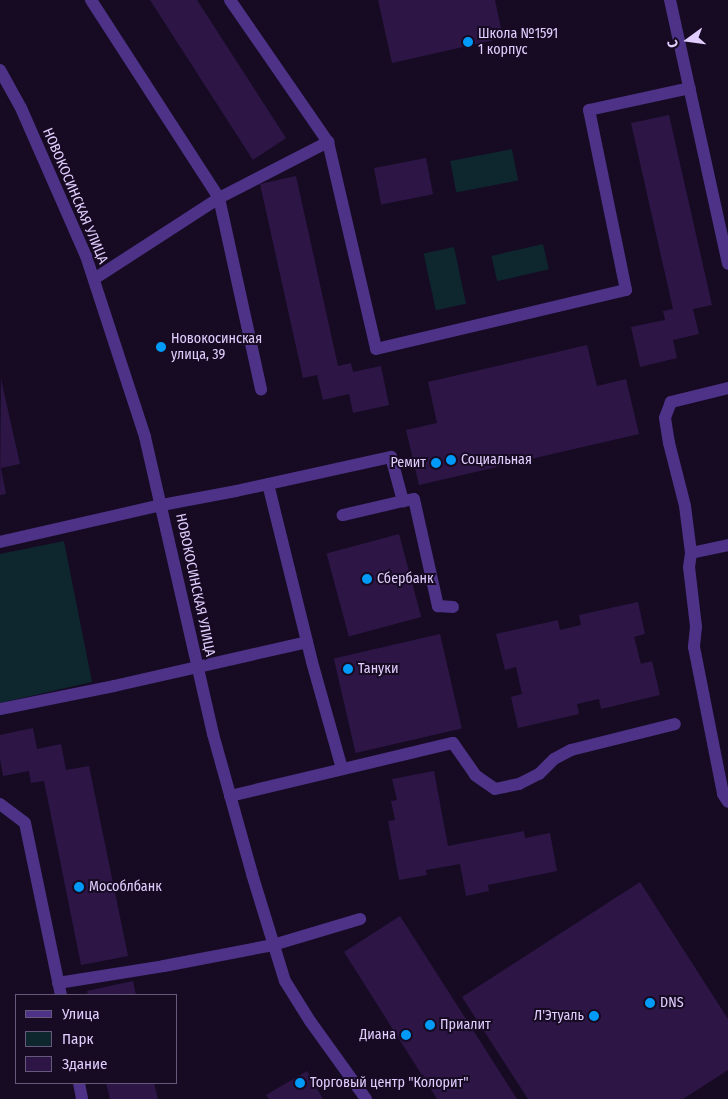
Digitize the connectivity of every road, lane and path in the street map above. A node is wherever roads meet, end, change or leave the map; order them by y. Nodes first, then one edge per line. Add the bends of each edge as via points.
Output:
1 (91, 0) edge
2 (230, 0) edge
3 (670, 0) edge
4 (0, 70) edge
5 (690, 88) junction
6 (328, 142) junction
7 (219, 198) junction
8 (728, 264) edge
9 (94, 279) junction
10 (728, 388) edge
11 (261, 390) dead end
12 (268, 484) junction
13 (403, 501) junction
14 (162, 505) junction
15 (343, 515) dead end
16 (0, 542) edge
17 (728, 545) edge
18 (691, 553) junction
19 (453, 607) dead end
20 (307, 642) junction
21 (197, 668) junction
22 (0, 709) edge
23 (675, 724) dead end
24 (342, 769) junction
25 (230, 796) junction
26 (728, 802) edge
27 (0, 804) edge
28 (360, 919) dead end
29 (273, 945) junction
30 (60, 989) edge
31 (79, 1084) edge
32 (82, 1099) edge
33 (366, 1099) edge

1 - 7 street
2 - 6 street
3 - 5 street
4 - 9 street, НОВОКОСИНСКАЯ УЛИЦА via 21,108
5 - 6 street via 589,110 626,290 376,349
5 - 8 street
6 - 7 street
7 - 9 street
7 - 11 street
9 - 14 street, НОВОКОСИНСКАЯ УЛИЦА via 145,437
10 - 18 street via 671,402 666,418 685,506
12 - 13 street via 391,457
12 - 14 street
12 - 20 street
13 - 15 street
13 - 19 street via 414,499 438,606
14 - 16 street
14 - 21 street, НОВОКОСИНСКАЯ УЛИЦА
17 - 18 street
18 - 26 street via 689,567 696,627 694,647 723,794
20 - 21 street
20 - 24 street
21 - 22 street
21 - 25 street, НОВОКОСИНСКАЯ УЛИЦА
23 - 24 street via 571,750 520,784 495,789 475,776 453,743
24 - 25 street
25 - 29 street, НОВОКОСИНСКАЯ УЛИЦА
27 - 30 street via 26,823
28 - 29 street
29 - 30 street
29 - 33 street, НОВОКОСИНСКАЯ УЛИЦА via 285,981
31 - 32 street

